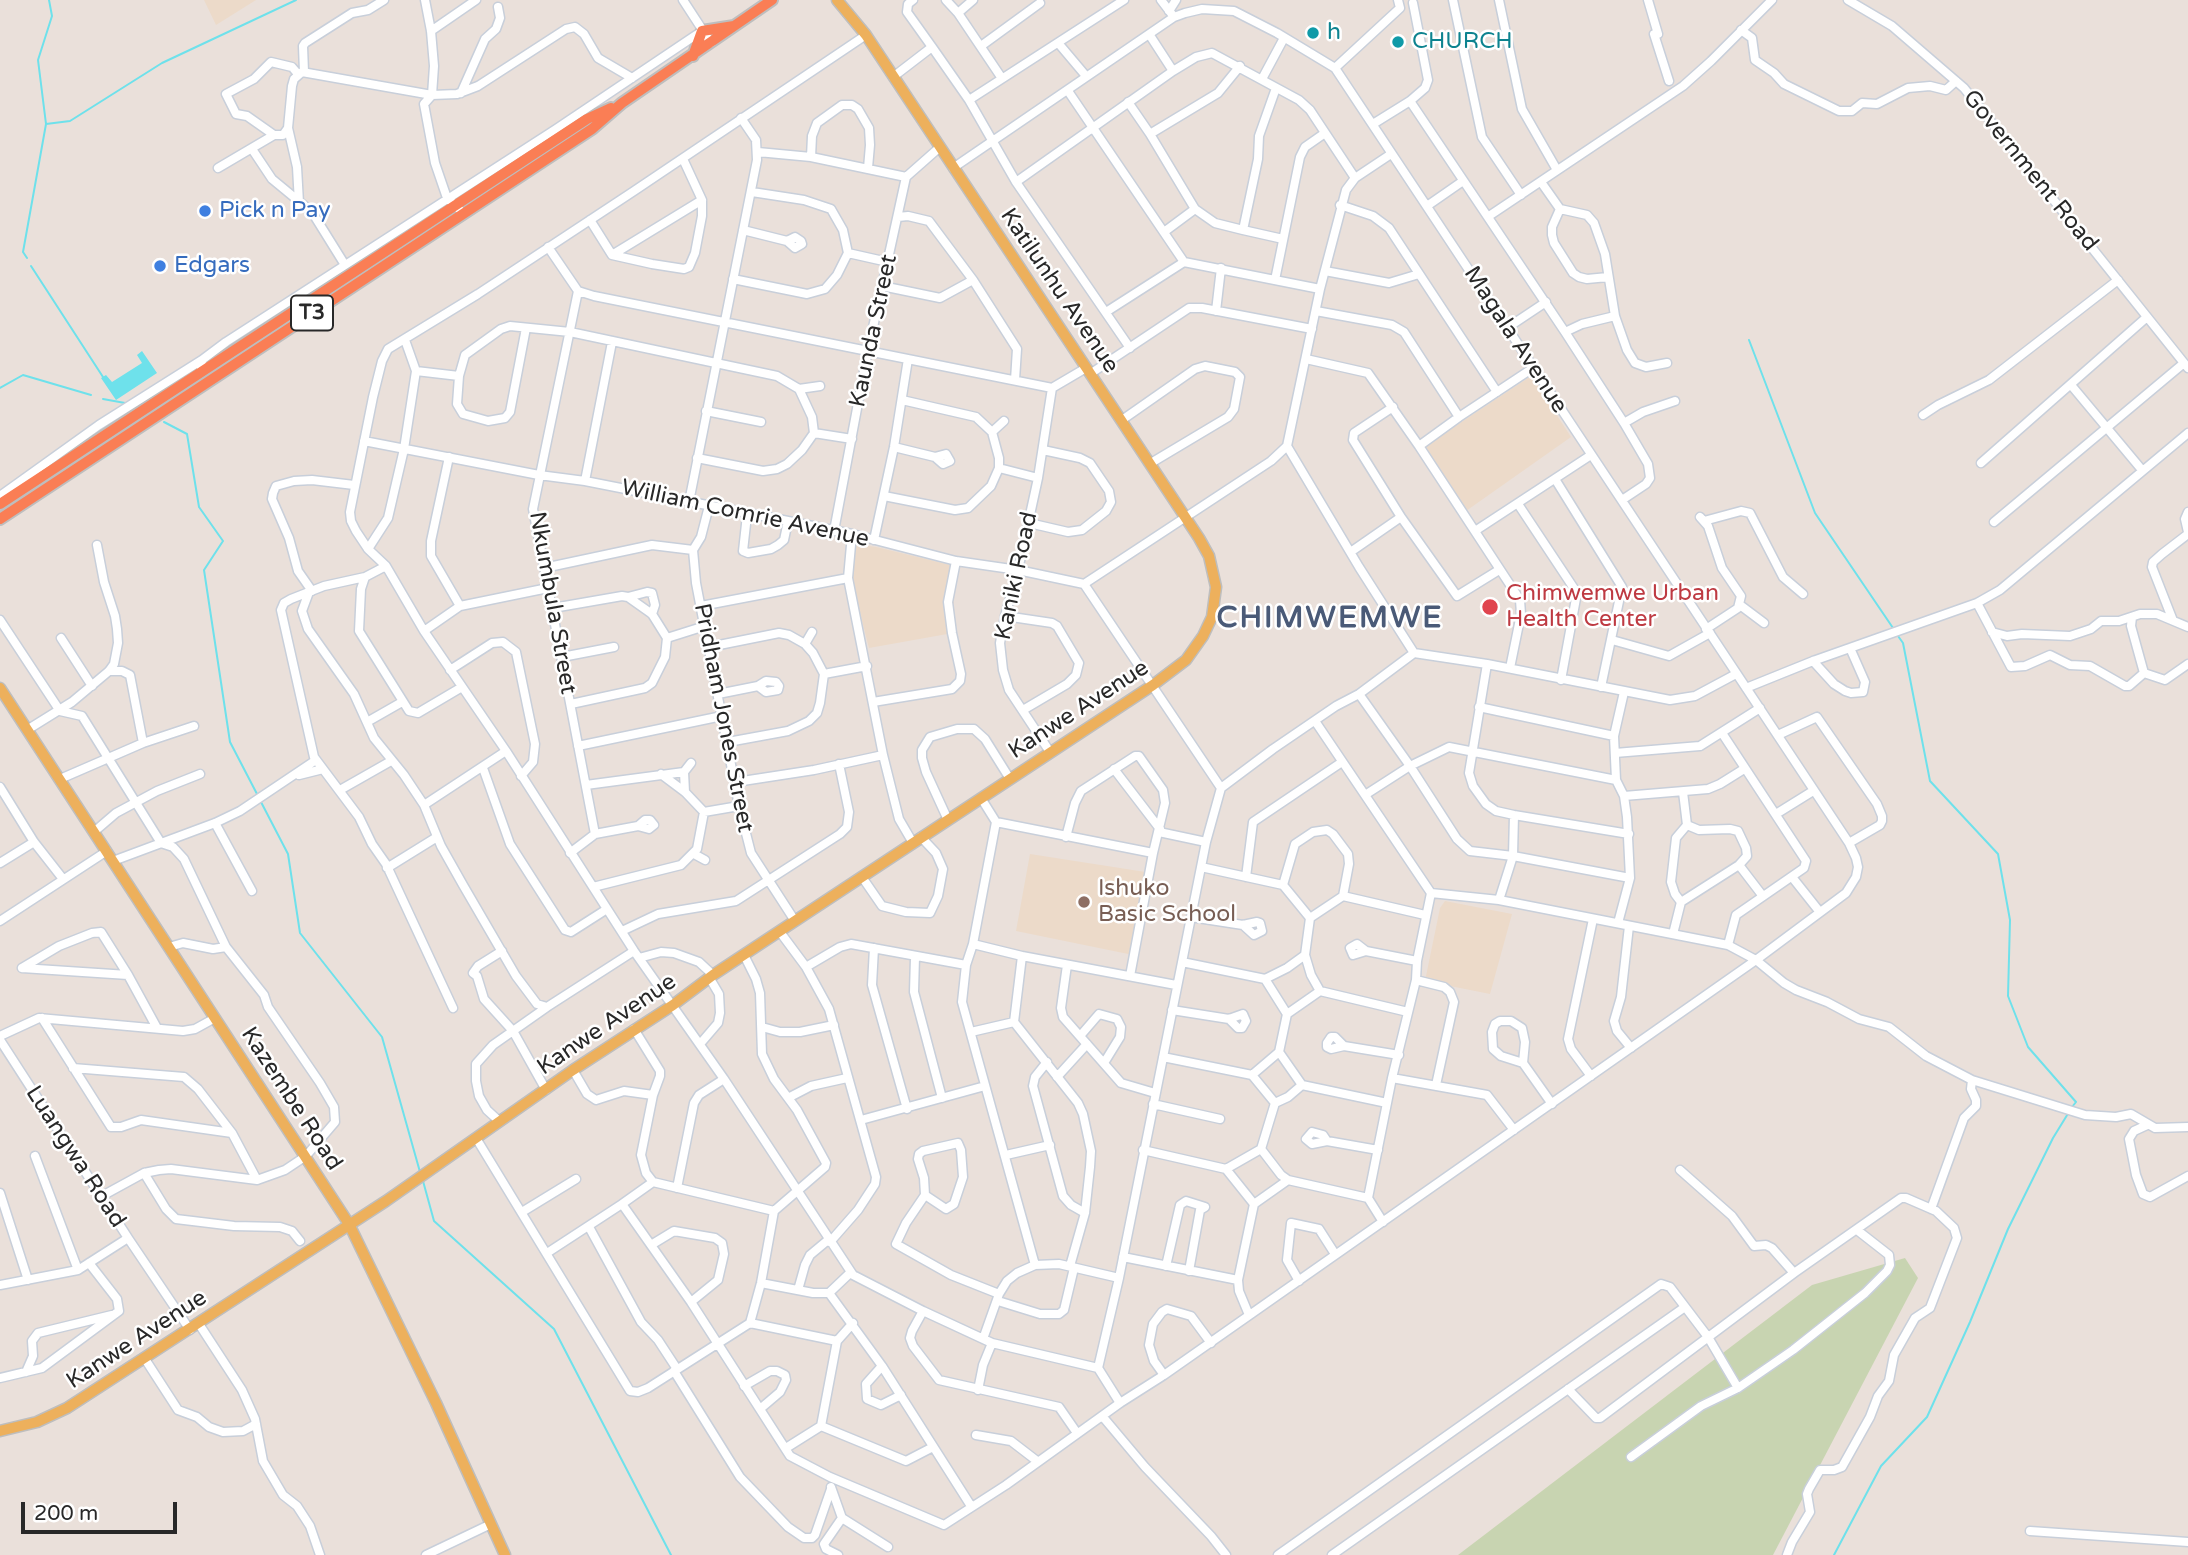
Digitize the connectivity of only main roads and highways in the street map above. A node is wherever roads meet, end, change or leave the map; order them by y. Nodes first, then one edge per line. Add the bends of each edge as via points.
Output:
1 (772, 0) edge
2 (837, 0) edge
3 (737, 25) junction
4 (693, 56) junction
5 (455, 206) junction
6 (0, 504) edge
7 (0, 519) edge
8 (1212, 617) joint
9 (0, 688) edge
10 (349, 1224) junction
11 (0, 1431) edge
12 (505, 1555) edge

1 - 3 highway, T3
2 - 8 main road, Katilunhu Avenue via 866,35 1186,516 1209,556 1216,587
3 - 4 highway, T3
3 - 4 highway via 702,31
4 - 5 highway, T3 via 622,103 586,119
5 - 6 highway, T3 via 202,365
5 - 7 highway, T3
8 - 10 main road, Kanwe Avenue via 1186,660 1153,685 711,976
9 - 10 main road, Kazembe Road
10 - 11 main road, Kanwe Avenue via 52,1416
10 - 12 main road, Kazembe Road

